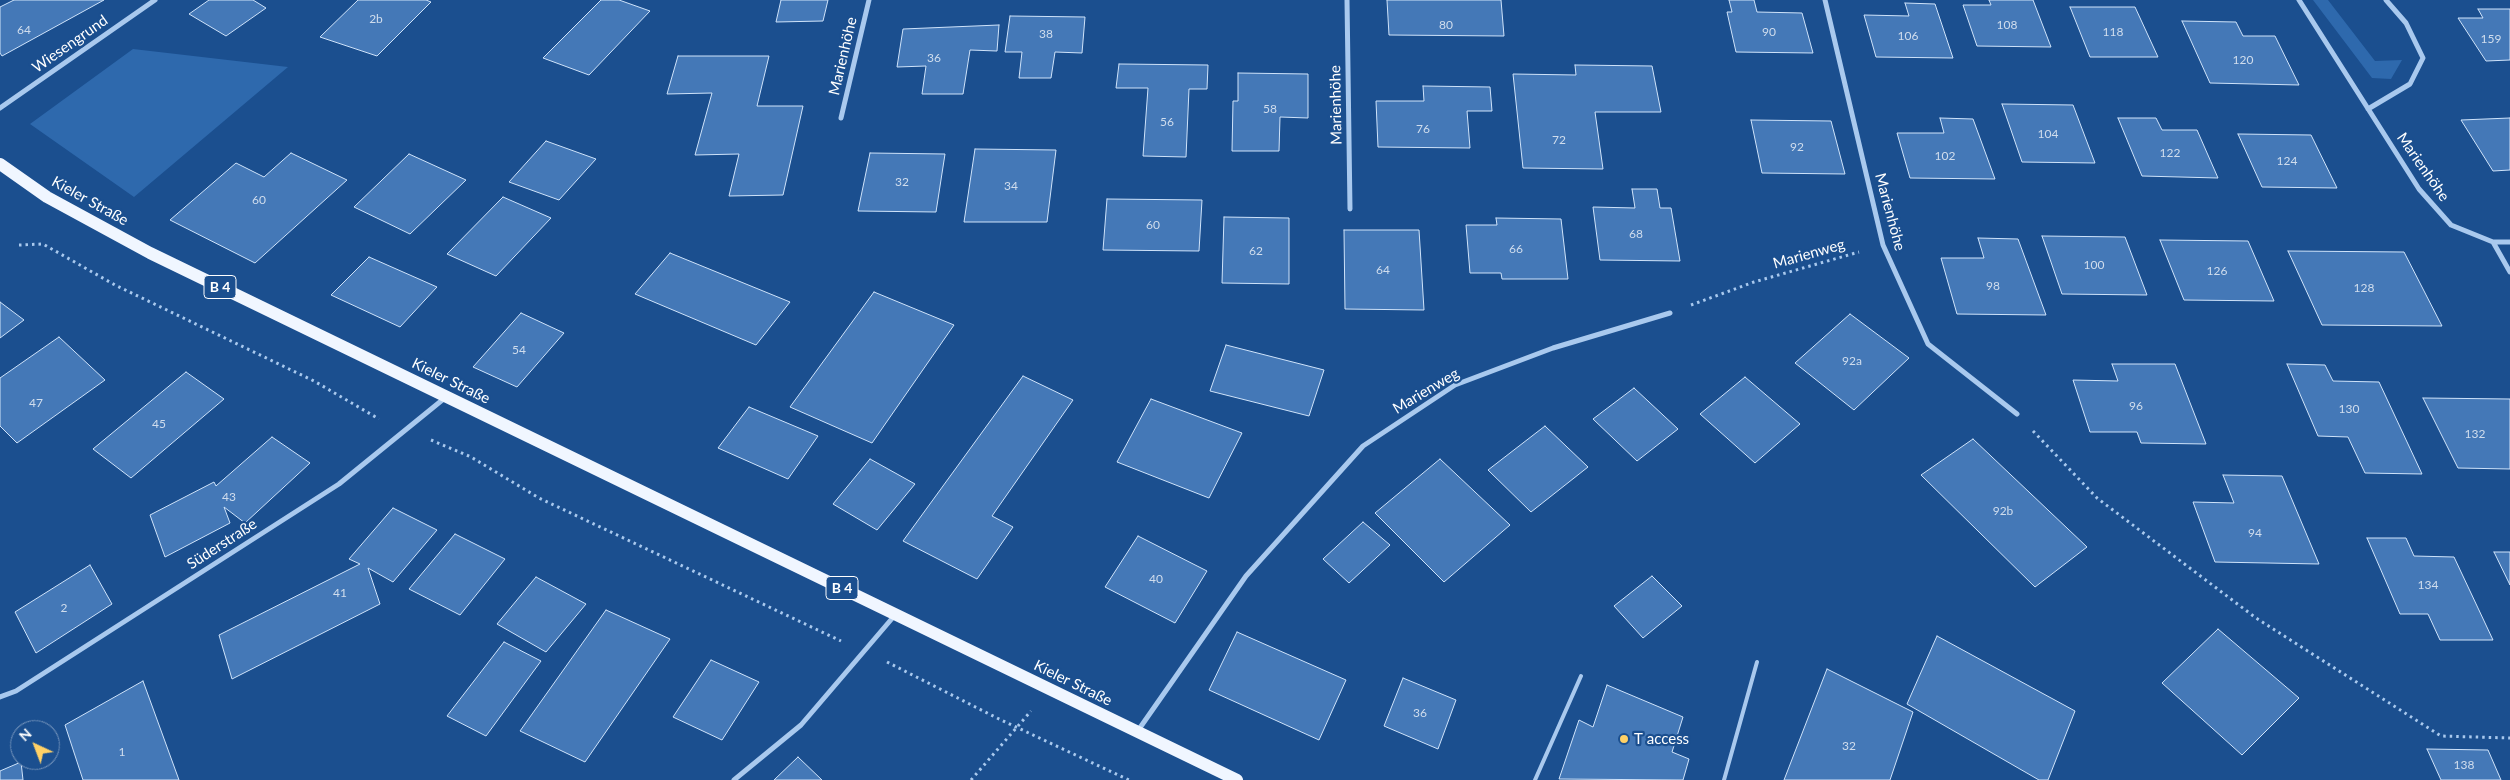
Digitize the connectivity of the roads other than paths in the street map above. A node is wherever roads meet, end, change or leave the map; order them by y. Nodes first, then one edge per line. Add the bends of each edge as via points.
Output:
1 (155, 0) edge
2 (869, 0) edge
3 (1347, 0) edge
4 (1825, 0) edge
5 (2299, 0) edge
6 (2386, 0) edge
7 (0, 108) edge
8 (2368, 109) junction
9 (842, 118) dead end
10 (0, 164) edge
11 (1350, 209) dead end
12 (2493, 242) junction
13 (2510, 242) edge
14 (2510, 272) edge
15 (1670, 313) road end
16 (447, 396) junction
17 (2017, 414) road end
18 (896, 614) junction
19 (1756, 662) dead end
20 (1581, 676) dead end
21 (0, 697) edge
22 (1137, 732) junction
23 (734, 780) edge
24 (1237, 780) edge
25 (1535, 780) edge
26 (1724, 780) edge

1 - 7 street, Wiesengrund
2 - 9 street, Marienhöhe
3 - 11 street, Marienhöhe
4 - 17 street, Marienhöhe via 1883,245 1928,344
5 - 8 street, Marienhöhe
6 - 8 street via 2406,23 2423,58 2410,84
8 - 12 street, Marienhöhe via 2419,189 2451,226
10 - 16 main road, Kieler Straße / B 4 via 47,197 150,253
12 - 13 street, Marienhöhe
12 - 14 street
15 - 22 street, Marienweg via 1553,348 1455,385 1363,446 1246,576
16 - 18 main road, Kieler Straße / B 4
16 - 21 street, Süderstraße via 339,484 16,691
18 - 22 main road, Kieler Straße / B 4
18 - 23 street via 801,725
19 - 26 lane
20 - 25 lane
22 - 24 main road, Kieler Straße / B 4

